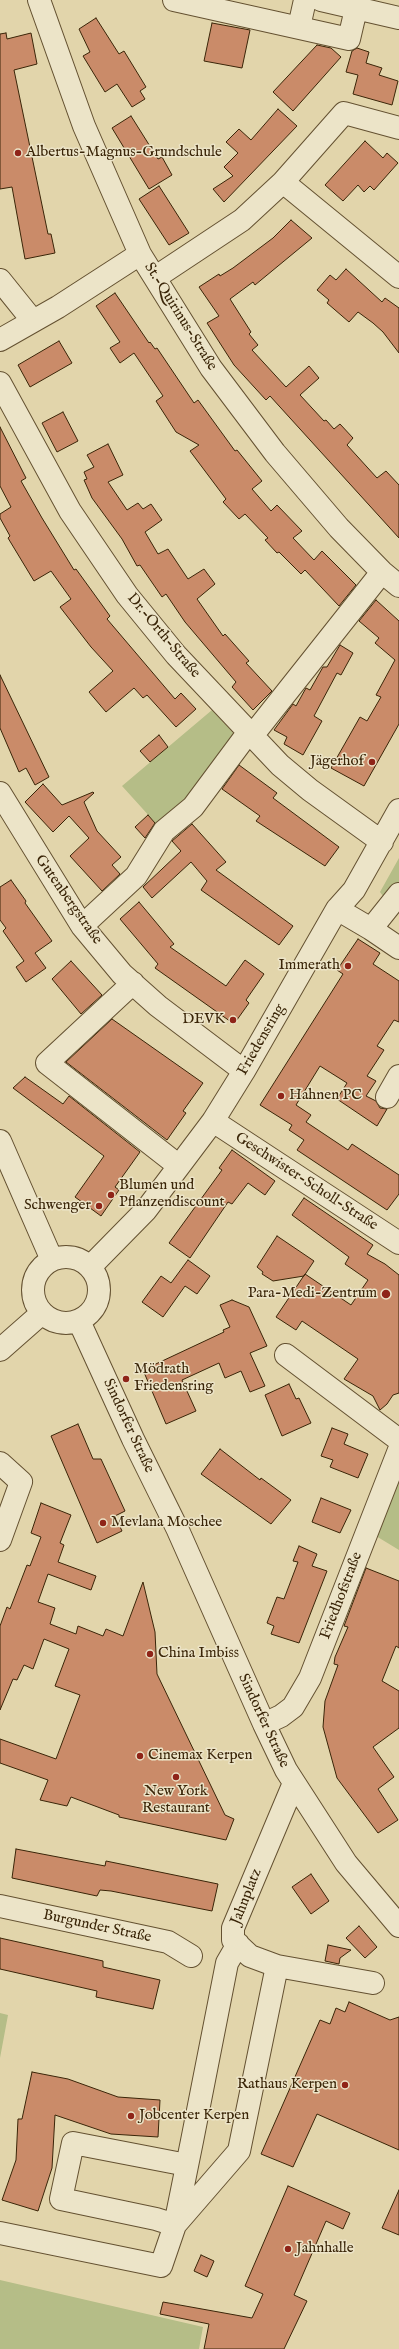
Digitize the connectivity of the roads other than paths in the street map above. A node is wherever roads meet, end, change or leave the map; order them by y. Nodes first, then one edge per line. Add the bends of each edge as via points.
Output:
1 (38, 0) edge
2 (174, 0) edge
3 (305, 0) edge
4 (321, 0) edge
5 (230, 6) edge
6 (356, 8) junction
7 (399, 18) edge
8 (299, 28) junction
9 (399, 128) edge
10 (283, 182) junction
11 (140, 254) junction
12 (156, 277) junction
13 (399, 277) edge
14 (0, 280) edge
15 (33, 321) junction
16 (0, 340) edge
17 (0, 383) edge
18 (393, 578) edge
19 (250, 734) junction
20 (0, 793) edge
21 (399, 810) edge
22 (382, 842) junction
23 (399, 894) edge
24 (337, 909) junction
25 (82, 926) junction
26 (370, 929) junction
27 (399, 948) edge
28 (133, 983) junction
29 (244, 1071) junction
30 (399, 1076) edge
31 (387, 1097) dead end
32 (213, 1121) junction
33 (0, 1141) edge
34 (179, 1166) junction
35 (399, 1243) edge
36 (52, 1260) junction
37 (90, 1267) junction
38 (42, 1313) junction
39 (79, 1321) junction
40 (0, 1350) edge
41 (286, 1355) dead end
42 (399, 1440) edge
43 (399, 1450) edge
44 (0, 1463) edge
45 (0, 1540) edge
46 (264, 1724) junction
47 (294, 1783) junction
48 (0, 1906) edge
49 (399, 1926) edge
50 (238, 1944) junction
51 (191, 1956) dead end
52 (277, 1966) junction
53 (373, 1983) dead end
54 (187, 2165) junction
55 (175, 2225) junction
56 (0, 2233) edge

1 - 11 street, St.-Quirinus-Straße via 84,126
2 - 5 street
3 - 8 street
4 - 6 street
5 - 8 street
6 - 7 street
6 - 8 street via 349,39
9 - 10 street via 344,113
10 - 12 street via 242,220
10 - 13 street
11 - 12 street, St.-Quirinus-Straße
11 - 15 street
12 - 18 street, St.-Quirinus-Straße via 212,368 275,453 340,528
14 - 15 street
15 - 16 street
17 - 19 street, Dr.-Orth-Straße via 70,511 127,594 176,655
18 - 19 street
19 - 22 street, Dr.-Orth-Straße via 280,765 310,790
19 - 25 street via 193,807 164,831 136,876
20 - 25 street, Gutenbergstraße
21 - 22 street, Friedensring
22 - 24 street, Friedensring via 354,890
23 - 26 street
24 - 26 street
24 - 29 street, Friedensring
25 - 28 street, Gutenbergstraße
26 - 27 street
28 - 29 street, Gutenbergstraße via 158,1006
28 - 34 street via 47,1062
29 - 32 street, Friedensring
30 - 31 street
32 - 34 street, Friedensring
32 - 35 street, Geschwister-Scholl-Straße
33 - 36 street
34 - 37 street, Friedensring via 146,1210
36 - 37 street via 64,1257 77,1258
36 - 38 street via 37,1274 33,1294
37 - 39 street via 99,1284 96,1306
38 - 39 street via 53,1321 66,1324
38 - 40 street
39 - 46 street, Sindorfer Straße via 177,1528
41 - 42 street
43 - 46 street, Friedhofstraße via 307,1684 293,1707
44 - 45 street via 21,1482
46 - 47 street, Sindorfer Straße
47 - 49 street, Sindorfer Straße via 346,1864
47 - 50 street, Jahnplatz via 233,1928 233,1940
48 - 51 street, Burgunder Straße via 168,1942
50 - 52 street, Jahnplatz via 250,1956
50 - 54 street via 228,1963
52 - 53 street, Jahnplatz
52 - 55 street via 239,2151
54 - 55 street
54 - 55 street via 73,2143 61,2199 156,2218
55 - 56 street via 161,2266

